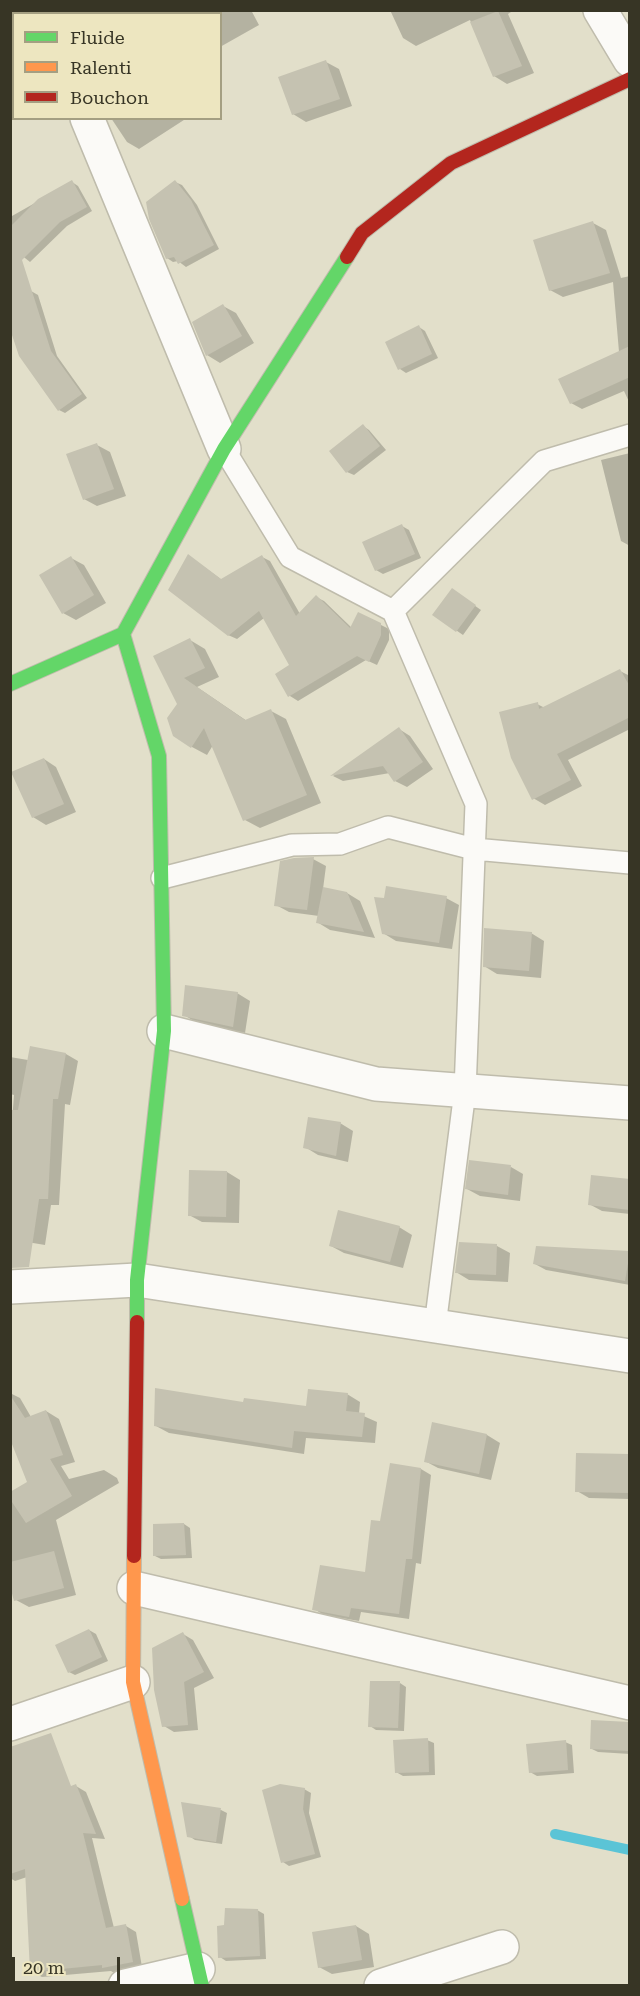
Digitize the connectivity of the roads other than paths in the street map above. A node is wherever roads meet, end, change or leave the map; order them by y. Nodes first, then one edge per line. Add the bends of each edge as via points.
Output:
1 (600, 10) edge
2 (630, 60) edge
3 (630, 79) edge
4 (88, 120) edge
5 (630, 435) edge
6 (224, 449) junction
7 (393, 611) junction
8 (123, 634) junction
9 (10, 684) edge
10 (474, 849) junction
11 (630, 863) edge
12 (162, 878) junction
13 (164, 1031) junction
14 (465, 1091) junction
15 (630, 1103) edge
16 (137, 1280) junction
17 (10, 1287) edge
18 (435, 1326) junction
19 (630, 1356) edge
20 (134, 1587) junction
21 (133, 1682) junction
22 (630, 1703) edge
23 (10, 1724) edge
24 (502, 1947) dead end
25 (200, 1977) edge
26 (124, 1986) edge
27 (381, 1986) edge

1 - 2 street
3 - 6 street via 451,163 363,233
4 - 6 street
5 - 7 lane via 544,461
6 - 7 lane via 290,557
6 - 8 street
7 - 10 lane via 476,804
8 - 9 street
8 - 12 street via 159,756
10 - 11 lane
10 - 12 lane via 388,827 340,844 292,845
10 - 14 lane
12 - 13 street
13 - 14 street via 376,1084
13 - 16 street
14 - 15 street
14 - 18 lane
16 - 17 street
16 - 18 street
16 - 20 street
18 - 19 street
20 - 21 street
20 - 22 street
21 - 23 street
21 - 25 street
24 - 27 street
25 - 26 street

